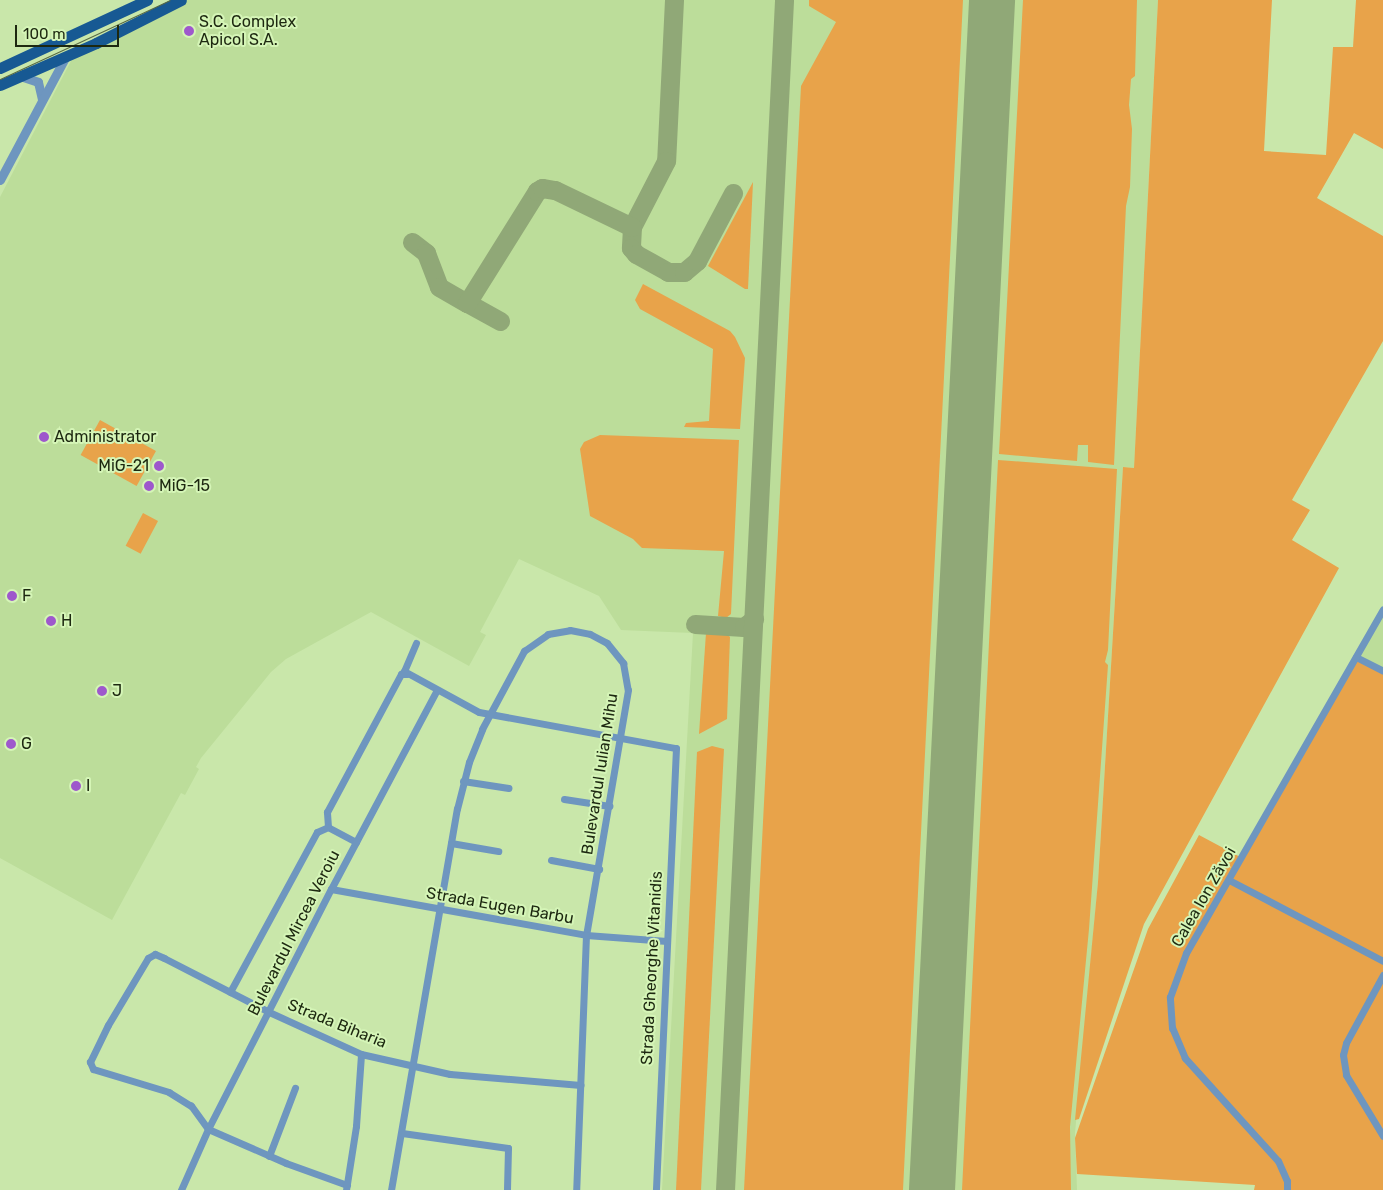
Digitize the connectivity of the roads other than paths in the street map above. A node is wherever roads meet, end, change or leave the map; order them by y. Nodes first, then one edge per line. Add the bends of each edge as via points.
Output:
1 (147, 0) edge
2 (181, 0) edge
3 (66, 56) junction
4 (0, 68) edge
5 (20, 76) junction
6 (0, 85) edge
7 (41, 105) junction
8 (0, 180) edge
9 (1383, 609) edge
10 (416, 643) dead end
11 (1356, 657) junction
12 (1383, 672) edge
13 (407, 674) junction
14 (437, 690) junction
15 (490, 714) junction
16 (620, 738) junction
17 (463, 781) junction
18 (508, 788) dead end
19 (564, 798) dead end
20 (609, 806) junction
21 (328, 827) junction
22 (356, 842) junction
23 (451, 843) junction
24 (498, 851) dead end
25 (551, 860) dead end
26 (599, 869) junction
27 (1229, 880) junction
28 (331, 889) junction
29 (441, 909) junction
30 (586, 935) junction
31 (667, 941) junction
32 (1383, 961) edge
33 (1383, 975) edge
34 (230, 992) junction
35 (269, 1012) junction
36 (361, 1054) junction
37 (414, 1068) junction
38 (581, 1085) junction
39 (295, 1088) dead end
40 (208, 1129) junction
41 (402, 1133) junction
42 (1383, 1136) edge
43 (269, 1156) junction
44 (346, 1187) edge
45 (181, 1190) edge
46 (391, 1190) edge
47 (507, 1190) edge
48 (576, 1190) edge
49 (656, 1190) edge
50 (1287, 1190) edge

1 - 4 main road
2 - 3 main road
3 - 5 main road
3 - 7 street
5 - 6 main road
5 - 7 street via 34,79 41,85
7 - 8 street
9 - 11 street, Calea Ion Zăvoi
10 - 13 street via 404,668
11 - 12 street
11 - 27 street, Calea Ion Zăvoi
13 - 14 street
13 - 21 street via 401,674 327,812
14 - 15 street via 479,712
14 - 22 street, Bulevardul Mircea Veroiu
15 - 16 street
15 - 16 street, Bulevardul Iulian Mihu via 524,651 548,634 579,630 607,643 623,663 628,690
15 - 17 street, Bulevardul Iulian Mihu
16 - 20 street, Bulevardul Iulian Mihu
16 - 31 street, Strada Gheorghe Vitanidis via 676,748
17 - 18 street
17 - 23 street, Bulevardul Iulian Mihu
19 - 20 street
20 - 26 street, Bulevardul Iulian Mihu
21 - 22 street
21 - 34 street via 317,832
22 - 28 street, Bulevardul Mircea Veroiu
23 - 24 street
23 - 29 street, Bulevardul Iulian Mihu
25 - 26 street
26 - 30 street, Bulevardul Iulian Mihu
27 - 32 street
27 - 50 street, Calea Ion Zăvoi via 1176,975 1170,997 1172,1028 1179,1048 1194,1069 1278,1160 1287,1181
28 - 29 street, Strada Eugen Barbu
28 - 35 street, Bulevardul Mircea Veroiu
29 - 30 street, Strada Eugen Barbu
29 - 37 street, Bulevardul Iulian Mihu
30 - 31 street, Strada Eugen Barbu
30 - 38 street, Bulevardul Iulian Mihu
31 - 49 street, Strada Gheorghe Vitanidis
33 - 42 street via 1346,1043 1343,1055 1346,1075
34 - 35 street, Strada Biharia
34 - 40 street, Strada Biharia via 155,954 145,961 90,1062 93,1069 182,1098
35 - 36 street, Strada Biharia
35 - 40 street, Bulevardul Mircea Veroiu
36 - 37 street, Strada Biharia
36 - 44 street
37 - 38 street, Strada Biharia via 501,1081
37 - 41 street, Bulevardul Iulian Mihu
38 - 48 street, Bulevardul Iulian Mihu
39 - 43 street
40 - 43 street
40 - 45 street, Bulevardul Mircea Veroiu
41 - 46 street, Bulevardul Iulian Mihu
41 - 47 street via 508,1148
43 - 44 street

